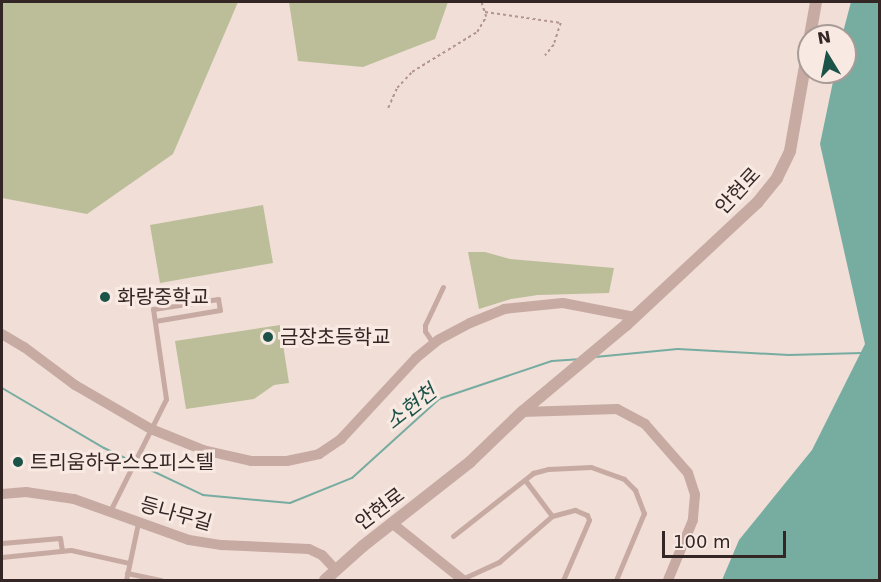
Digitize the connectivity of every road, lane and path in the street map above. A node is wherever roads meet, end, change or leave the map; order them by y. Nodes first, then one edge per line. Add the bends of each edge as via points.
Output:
1 (481, 2) edge
2 (814, 2) edge
3 (484, 12) junction
4 (813, 24) edge
5 (545, 56) dead end
6 (802, 84) edge
7 (388, 108) dead end
8 (443, 287) dead end
9 (154, 321) junction
10 (630, 321) junction
11 (2, 334) edge
12 (434, 343) junction
13 (522, 412) junction
14 (151, 429) junction
15 (525, 480) junction
16 (2, 494) edge
17 (110, 512) junction
18 (552, 516) junction
19 (138, 523) junction
20 (393, 524) junction
21 (453, 536) dead end
22 (2, 543) edge
23 (62, 551) junction
24 (2, 557) edge
25 (129, 563) junction
26 (336, 570) junction
27 (127, 573) junction
28 (126, 580) edge
29 (161, 580) edge
30 (325, 580) edge
31 (463, 580) edge
32 (563, 580) edge
33 (616, 580) edge
34 (668, 580) edge

1 - 3 path
2 - 4 street
3 - 5 path via 561,23 554,45
3 - 7 path via 484,22 477,32 412,72 397,88
6 - 10 street, 안현로 via 792,142 777,178 758,203
8 - 12 lane via 425,325
9 - 9 lane via 220,310 218,299 153,309
9 - 14 lane via 166,399
10 - 12 street via 563,303 535,304 504,309
10 - 13 street, 안현로
11 - 14 street via 75,385
12 - 14 street via 342,439 319,454 287,461 251,461 203,450
13 - 20 street, 안현로 via 470,462
13 - 34 street via 617,409 640,419 674,457 690,478 696,502 693,520
14 - 17 lane
15 - 18 lane
15 - 21 lane
15 - 33 lane via 548,469 591,467 624,479 635,490 644,513
16 - 17 street, 등나무길 via 48,494
17 - 19 street, 등나무길
18 - 31 lane via 499,562
18 - 32 lane via 575,510 589,520
19 - 25 lane
19 - 26 street, 등나무길 via 189,540 309,549 322,555
20 - 26 street, 안현로
20 - 31 street
22 - 23 lane via 60,538
23 - 24 lane
23 - 25 lane
25 - 27 lane
26 - 30 street, 안현로
27 - 28 lane
27 - 29 lane

